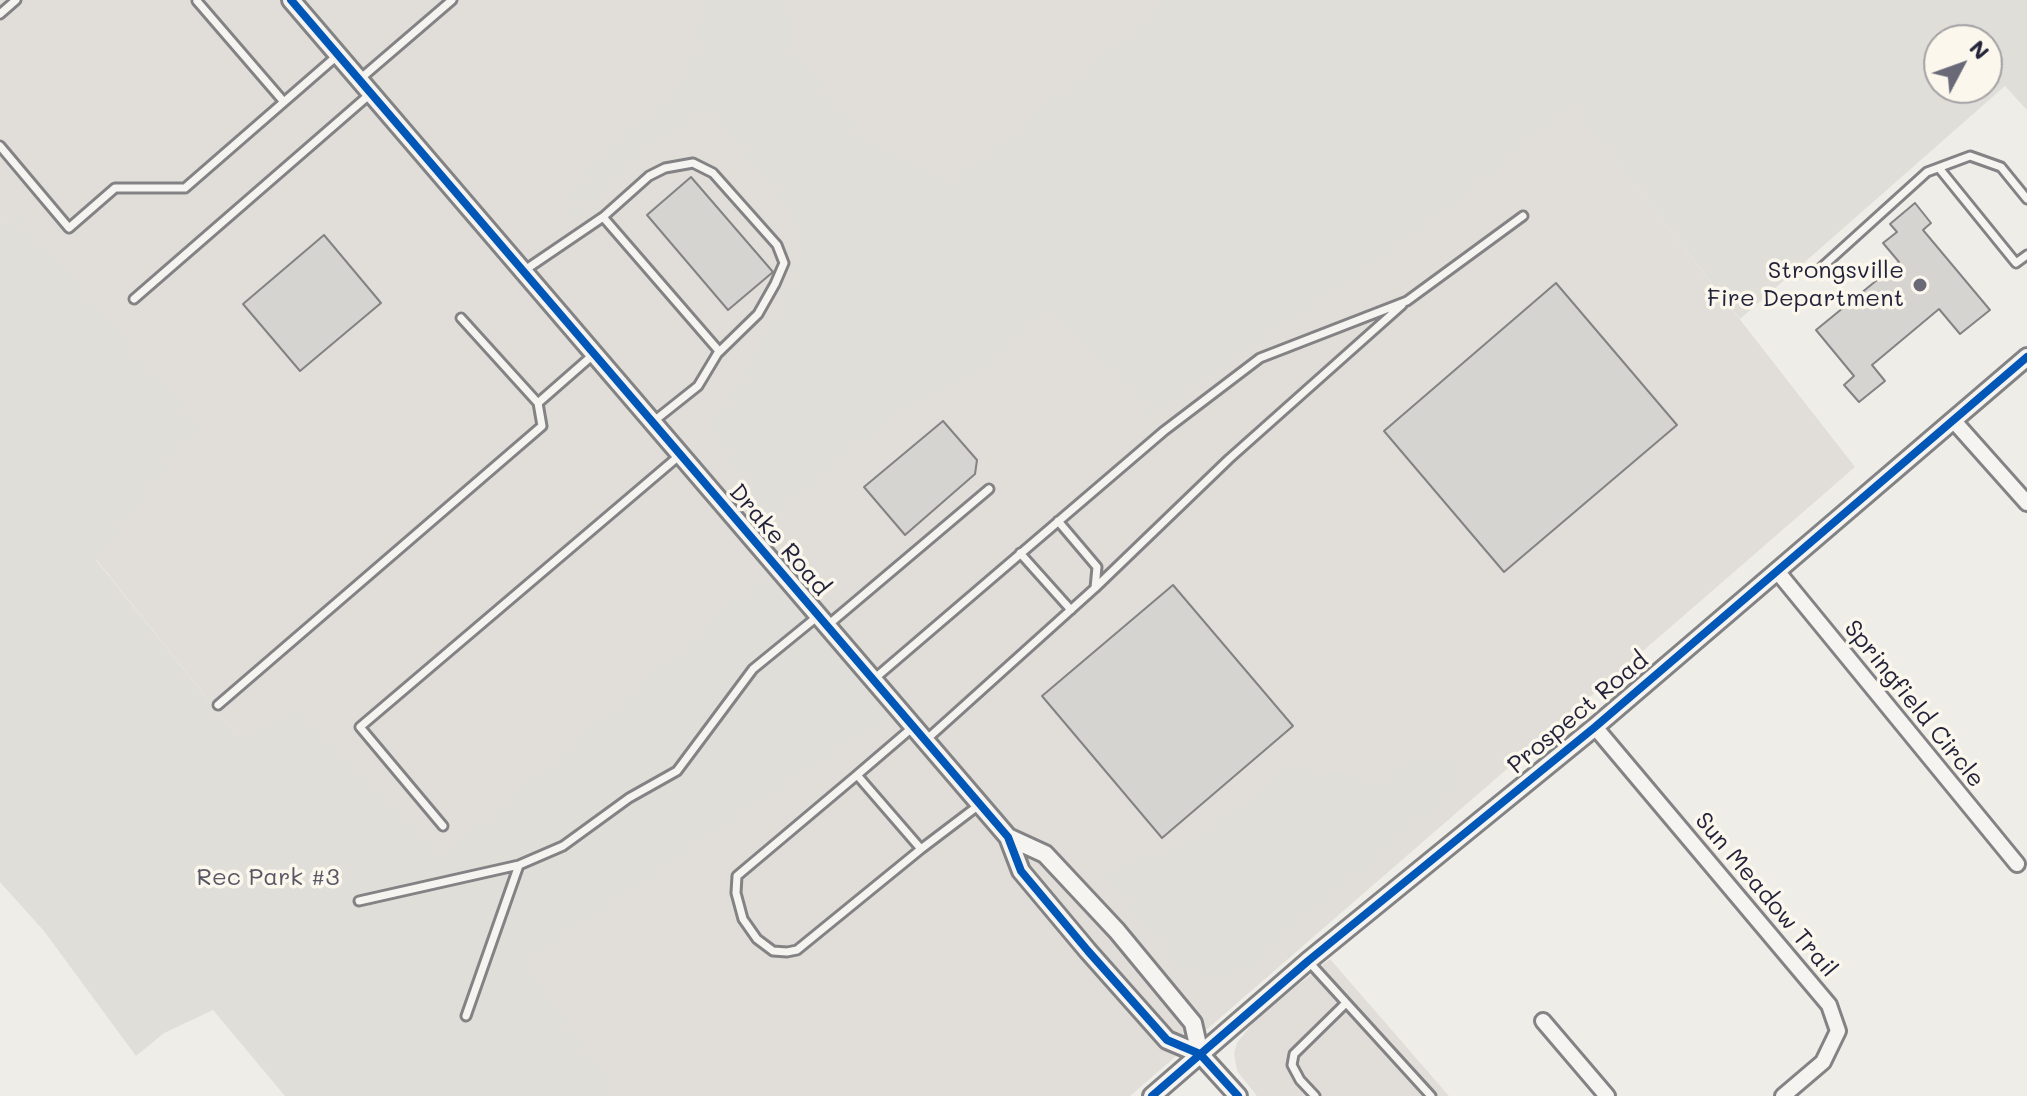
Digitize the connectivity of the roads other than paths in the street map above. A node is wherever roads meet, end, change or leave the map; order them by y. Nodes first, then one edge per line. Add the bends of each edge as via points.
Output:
1 (16, 0) edge
2 (291, 0) edge
3 (452, 0) edge
4 (197, 1) edge
5 (0, 14) edge
6 (338, 55) junction
7 (359, 80) junction
8 (371, 93) junction
9 (284, 102) junction
10 (0, 146) edge
11 (1939, 168) junction
12 (2027, 199) edge
13 (1523, 216) dead end
14 (603, 217) junction
15 (2027, 255) edge
16 (1822, 267) dead end
17 (523, 272) junction
18 (134, 299) dead end
19 (1407, 301) junction
20 (461, 318) dead end
21 (718, 353) junction
22 (594, 354) junction
23 (2027, 357) edge
24 (538, 403) junction
25 (1953, 420) junction
26 (652, 422) junction
27 (680, 455) junction
28 (989, 489) dead end
29 (2027, 503) edge
30 (1058, 521) junction
31 (1020, 553) junction
32 (1777, 571) junction
33 (1095, 588) junction
34 (1071, 610) junction
35 (822, 621) junction
36 (872, 680) junction
37 (218, 705) dead end
38 (913, 727) junction
39 (1595, 727) junction
40 (925, 741) junction
41 (857, 775) junction
42 (979, 805) junction
43 (443, 826) dead end
44 (1008, 837) junction
45 (921, 849) junction
46 (2017, 864) dead end
47 (519, 865) junction
48 (359, 901) dead end
49 (1308, 961) junction
50 (1346, 1003) junction
51 (466, 1016) dead end
52 (1543, 1021) dead end
53 (1200, 1054) junction
54 (1152, 1096) edge
55 (1238, 1096) edge
56 (1315, 1096) edge
57 (1431, 1096) edge
58 (1607, 1096) edge
59 (1783, 1096) edge

1 - 5 lane
2 - 6 street, Drake Road
3 - 7 lane
4 - 9 lane
6 - 7 street, Drake Road
6 - 9 lane
7 - 8 street, Drake Road
8 - 17 street, Drake Road
8 - 18 lane
9 - 10 lane via 185,188 115,188 69,228
11 - 12 lane via 1970,156 2001,167
11 - 15 lane via 2016,263
11 - 16 lane via 1927,172
13 - 19 lane
14 - 17 lane
14 - 21 lane
14 - 21 lane via 649,176 693,163 713,173 777,245 784,263 775,284 758,314
17 - 22 street, Drake Road
19 - 30 lane via 1260,358
19 - 33 lane via 1229,459
20 - 24 lane
21 - 26 lane via 698,386
22 - 24 lane
22 - 26 street, Drake Road
23 - 25 street, Prospect Road
24 - 37 lane via 542,426
25 - 29 street
25 - 32 street, Prospect Road
26 - 27 street, Drake Road
27 - 35 street, Drake Road
27 - 43 lane via 360,727
28 - 35 lane
30 - 31 lane
30 - 33 lane via 1097,567
31 - 34 lane
31 - 36 lane
32 - 39 street, Prospect Road
32 - 46 street, Springfield Circle
33 - 34 lane
34 - 40 lane
35 - 36 street, Drake Road
35 - 47 lane via 753,669 677,771 563,846
36 - 38 street, Drake Road
38 - 40 street, Drake Road
38 - 41 lane
39 - 49 street, Prospect Road
39 - 59 street, Sun Meadow Trail via 1829,1005 1838,1031 1823,1062
40 - 42 street, Drake Road
41 - 45 lane
41 - 45 lane via 737,876 743,919 757,939 773,951 797,950
42 - 44 street, Drake Road
42 - 45 lane
44 - 53 street, Drake Road via 1021,871 1137,1007 1167,1040
44 - 53 street, Drake Road via 1045,854 1117,931 1193,1023
47 - 48 lane
47 - 51 lane
49 - 50 lane
49 - 53 street, Prospect Road
50 - 56 lane via 1294,1054 1292,1065
50 - 57 lane
52 - 58 street
53 - 54 street, Prospect Road
53 - 55 street, Drake Road

